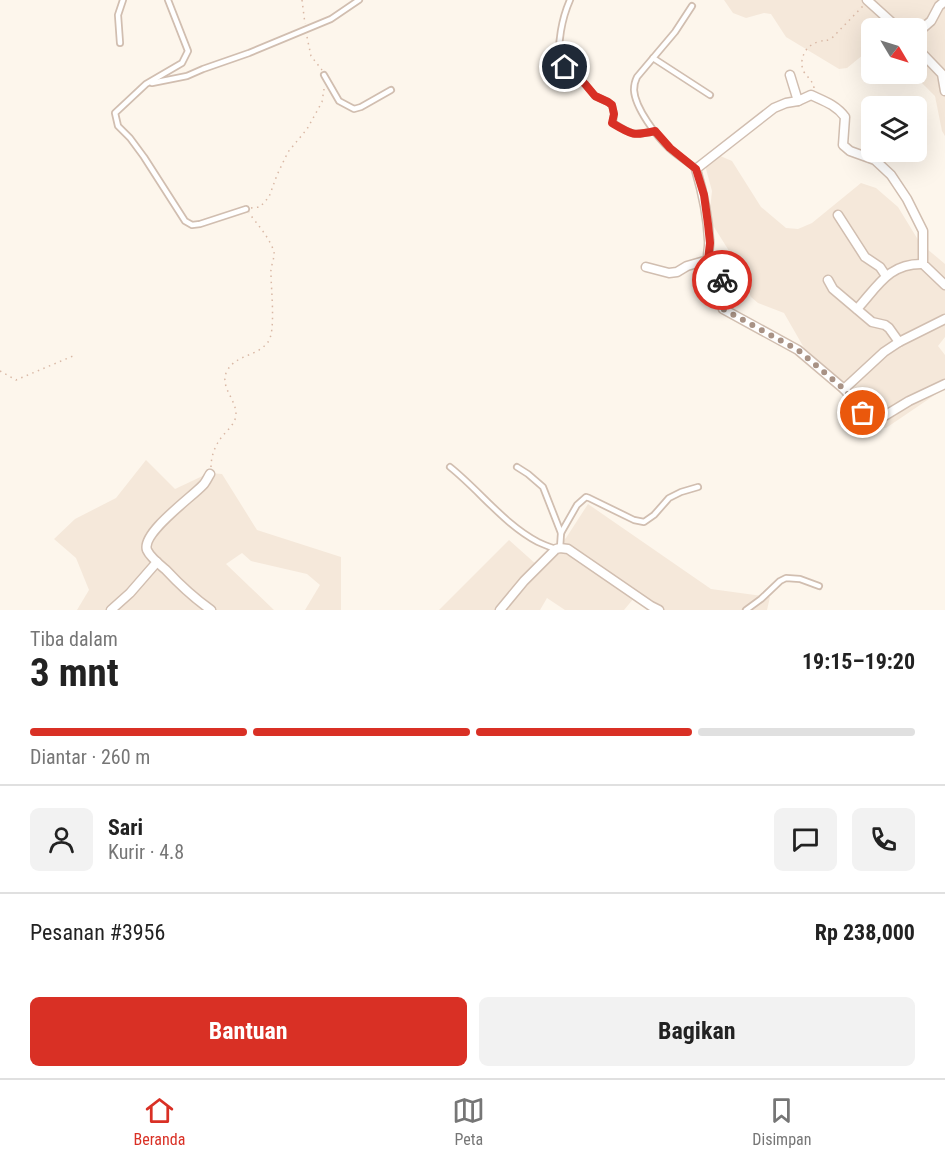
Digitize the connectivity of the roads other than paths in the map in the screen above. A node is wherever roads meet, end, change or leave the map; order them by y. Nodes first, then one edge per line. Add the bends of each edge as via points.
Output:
1 (123, 0) edge
2 (168, 0) edge
3 (359, 0) edge
4 (570, 0) edge
5 (868, 0) edge
6 (940, 2) edge
7 (692, 6) dead end
8 (887, 18) edge
9 (927, 24) edge
10 (120, 43) dead end
11 (653, 58) junction
12 (927, 58) edge
13 (324, 75) road end
14 (790, 75) dead end
15 (146, 84) junction
16 (391, 90) dead end
17 (945, 92) edge
18 (710, 95) dead end
19 (798, 101) junction
20 (655, 131) junction
21 (696, 169) junction
22 (246, 209) road end
23 (838, 215) dead end
24 (708, 260) junction
25 (923, 264) junction
26 (646, 267) dead end
27 (886, 276) junction
28 (828, 280) dead end
29 (945, 285) edge
30 (857, 309) junction
31 (945, 319) edge
32 (899, 342) junction
33 (945, 384) edge
34 (844, 389) junction
35 (450, 467) dead end
36 (517, 467) dead end
37 (210, 474) road end
38 (698, 487) dead end
39 (561, 533) junction
40 (558, 548) junction
41 (157, 561) junction
42 (819, 586) dead end
43 (652, 609) edge
44 (111, 610) edge
45 (211, 610) edge
46 (500, 610) edge
47 (746, 610) edge

1 - 10 lane via 118,15
2 - 15 lane via 188,51 182,63
3 - 15 lane via 330,19 249,53 187,76
4 - 20 lane via 560,39 560,63 595,96 612,105 612,123 632,135
5 - 8 street
6 - 9 street
7 - 11 lane
11 - 18 lane
11 - 20 lane via 637,76 634,91 641,111
12 - 17 street via 942,74
13 - 16 lane via 339,101 354,109
14 - 19 street
15 - 22 lane via 115,113 118,126 144,157 185,221 200,224
19 - 21 street via 774,108
19 - 25 street via 811,95 841,111 845,117 843,145 875,160 891,175 923,231
20 - 21 lane
21 - 24 street via 708,224
23 - 27 street via 865,257
24 - 26 street via 669,273
24 - 34 street via 727,287 723,309 798,350
25 - 27 street via 912,263
25 - 29 street
27 - 30 street
28 - 30 street
30 - 32 street via 872,322 889,328
31 - 32 street
32 - 34 street
33 - 34 street via 874,419 863,413
35 - 40 lane via 509,522 538,542
36 - 39 lane via 543,487
37 - 41 street via 149,537 147,550
38 - 39 lane via 669,498 644,522 586,497
39 - 40 lane
40 - 43 street via 568,549
40 - 46 street
41 - 44 street
41 - 45 street
42 - 47 lane via 786,578

